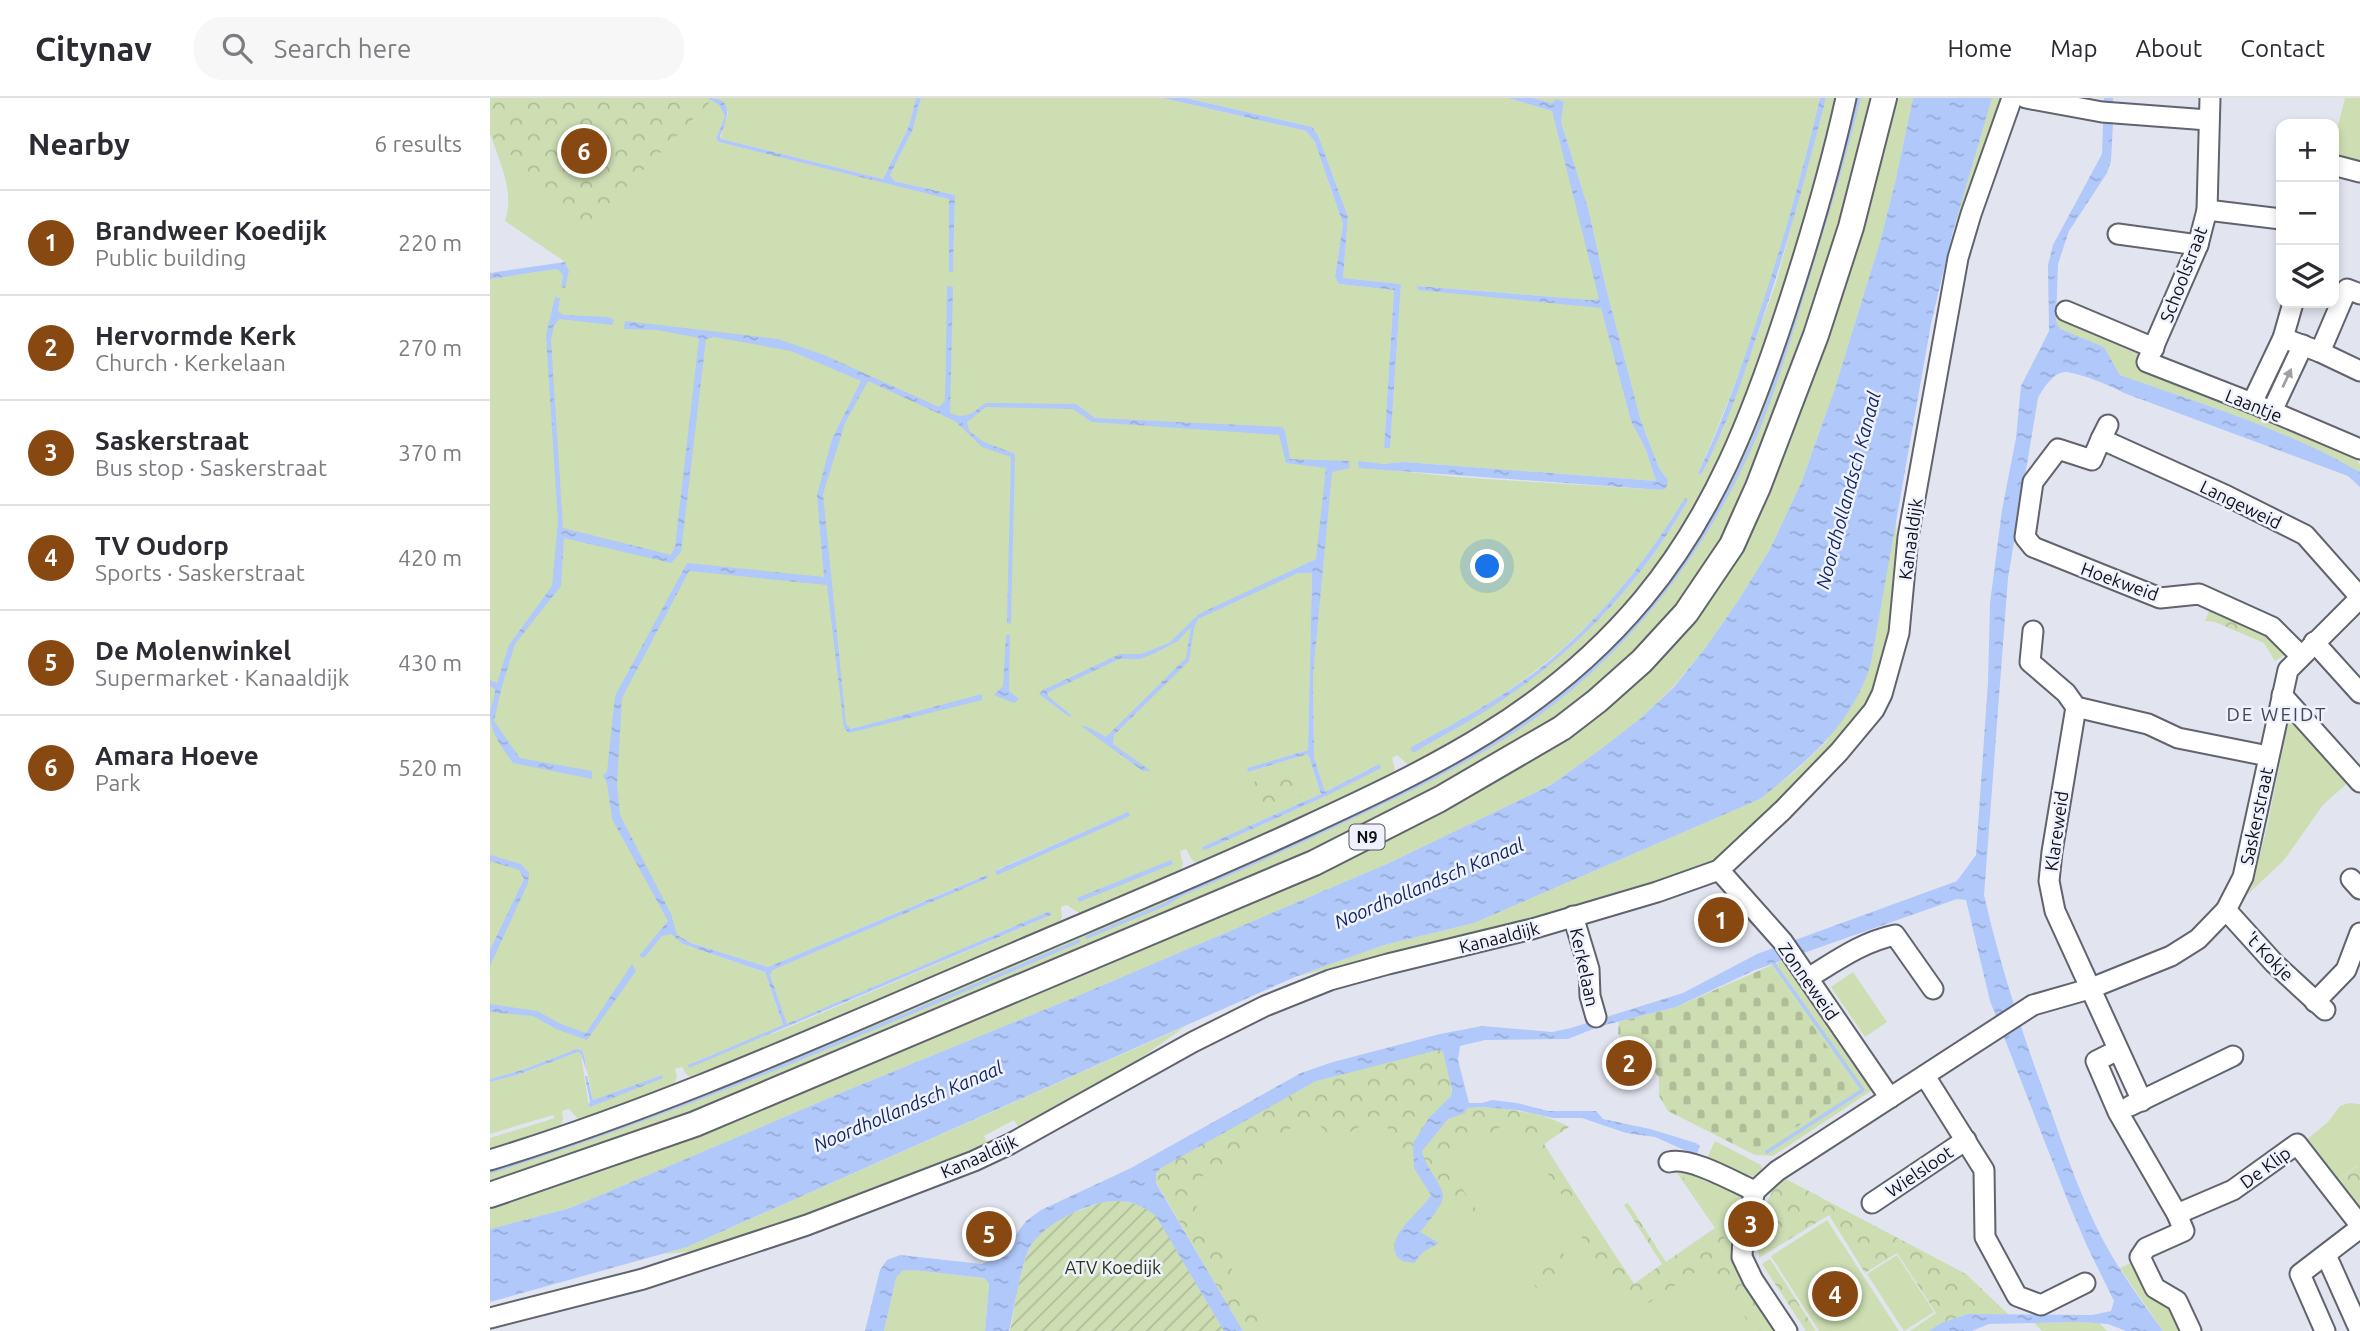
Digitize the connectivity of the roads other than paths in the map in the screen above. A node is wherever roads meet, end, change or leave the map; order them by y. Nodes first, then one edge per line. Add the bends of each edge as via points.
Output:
1 (1846, 98) edge
2 (1884, 98) edge
3 (2011, 98) edge
4 (2026, 98) edge
5 (2210, 98) edge
6 (2208, 120) junction
7 (2339, 167) edge
8 (2360, 172) edge
9 (2207, 210) junction
10 (2276, 218) edge
11 (2118, 234) dead end
12 (2198, 245) junction
13 (2360, 294) edge
14 (2292, 308) edge
15 (2066, 311) dead end
16 (2283, 338) junction
17 (2311, 349) junction
18 (2151, 355) junction
19 (2360, 371) edge
20 (2252, 403) junction
21 (2272, 411) junction
22 (2358, 443) edge
23 (2058, 449) joint
24 (2360, 597) edge
25 (2033, 631) dead end
26 (2308, 649) junction
27 (2360, 693) edge
28 (2282, 695) junction
29 (2076, 707) junction
30 (2269, 756) junction
31 (2360, 782) edge
32 (1719, 870) junction
33 (2226, 909) junction
34 (1573, 916) junction
35 (2360, 933) edge
36 (1808, 978) junction
37 (1933, 989) dead end
38 (2089, 989) junction
39 (1596, 1017) dead end
40 (2118, 1050) junction
41 (2233, 1056) dead end
42 (1924, 1076) junction
43 (1890, 1098) junction
44 (2142, 1101) junction
45 (2118, 1112) junction
46 (1966, 1140) junction
47 (490, 1160) edge
48 (1669, 1162) dead end
49 (1755, 1191) junction
50 (490, 1195) edge
51 (1872, 1203) dead end
52 (2177, 1214) junction
53 (2360, 1226) edge
54 (2326, 1255) junction
55 (2085, 1283) dead end
56 (490, 1318) edge
57 (1787, 1331) edge
58 (2190, 1331) edge
59 (2325, 1331) edge
60 (2360, 1331) edge

1 - 47 street via 1819,204 1739,443 1683,546 1611,636 1560,682 1498,728 1404,780 1194,878 751,1065
2 - 50 main road, N9 via 1851,227 1816,335 1732,545 1686,613 1642,662 1597,701 1562,727 1440,799 1314,863 695,1124
3 - 32 street, Kanaaldijk via 1958,258 1908,537 1899,632 1882,694 1839,752
4 - 6 street via 2109,112
5 - 6 street, Schoolstraat
6 - 9 street, Schoolstraat
7 - 8 street
9 - 10 street
9 - 12 street, Schoolstraat
11 - 12 street
12 - 18 street, Schoolstraat
13 - 17 street via 2347,289
14 - 16 street
15 - 18 street, Laantje
16 - 17 street
16 - 20 street
17 - 19 street
21 -> 17 street
18 - 20 street, Laantje
20 - 21 street, Laantje
21 - 22 street, Laantje
23 - 24 street, Langeweid via 2092,460 2105,432 2305,535
23 - 26 street, Hoekweid via 2033,482 2025,537 2033,547 2160,598 2199,594
24 - 26 street, Saskerstraat
25 - 29 street via 2031,663 2066,692
26 - 27 street, Hoekweid
26 - 28 street, Saskerstraat via 2288,670
28 - 30 street, Saskerstraat
28 - 31 street
29 - 30 street via 2148,724 2178,738
29 - 38 street, Klareweid via 2049,881 2055,911
30 - 33 street, Saskerstraat via 2243,877
32 - 34 street, Kanaaldijk
32 - 36 street, Zonneweid via 1783,942
33 - 35 street, 't Kokje via 2320,1006 2346,970
33 - 38 street, Saskerstraat via 2198,939 2171,956
34 - 39 street, Kerkelaan via 1589,969
34 - 56 street, Kanaaldijk via 1330,980 1193,1042 974,1161 807,1225 655,1275
36 - 37 street via 1875,939 1895,935
36 - 43 street, Zonneweid
38 - 40 street
38 - 42 street, Saskerstraat via 2033,1005
40 - 44 street
40 - 45 street via 2095,1061
41 - 44 street
42 - 43 street
42 - 46 street, Wielsloot
43 - 49 street via 1777,1171
44 - 45 street
45 - 52 street
46 - 51 street, Wielsloot
46 - 55 street, Wielsloot via 1984,1170 1986,1237 2017,1296 2041,1305
48 - 49 street via 1689,1162
49 - 57 street via 1742,1257
52 - 53 street, De Klip via 2233,1190 2297,1144
52 - 58 street via 2184,1231 2146,1248 2140,1256 2155,1288 2177,1301
53 - 54 street, De Klip
54 - 59 street, De Klip via 2300,1274
54 - 60 street

